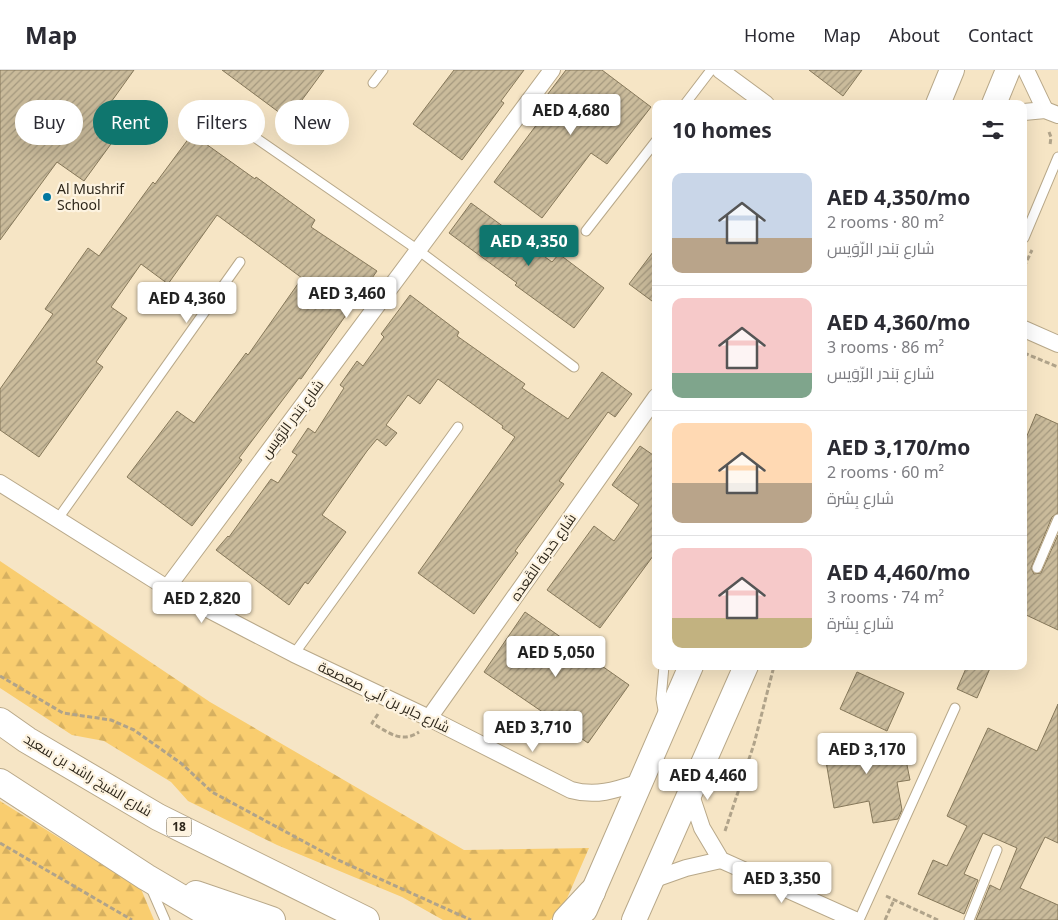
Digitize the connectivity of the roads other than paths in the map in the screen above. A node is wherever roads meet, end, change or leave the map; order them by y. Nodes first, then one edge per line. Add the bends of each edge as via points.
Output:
1 (383, 70) edge
2 (552, 70) edge
3 (711, 70) edge
4 (720, 70) edge
5 (952, 70) edge
6 (1008, 70) edge
7 (1026, 70) edge
8 (373, 84) dead end
9 (688, 100) edge
10 (761, 100) edge
11 (940, 100) edge
12 (996, 100) edge
13 (1027, 112) edge
14 (1051, 112) edge
15 (265, 144) edge
16 (652, 146) edge
17 (1058, 157) edge
18 (586, 231) dead end
19 (1027, 231) edge
20 (418, 250) junction
21 (240, 262) dead end
22 (1027, 330) edge
23 (1058, 344) edge
24 (574, 366) dead end
25 (652, 402) edge
26 (458, 427) dead end
27 (0, 483) edge
28 (1058, 519) edge
29 (57, 520) junction
30 (1037, 568) dead end
31 (167, 588) junction
32 (294, 654) junction
33 (664, 670) edge
34 (689, 670) edge
35 (744, 670) edge
36 (955, 708) dead end
37 (429, 718) junction
38 (0, 721) edge
39 (666, 724) junction
40 (0, 782) edge
41 (640, 782) junction
42 (690, 792) junction
43 (997, 850) dead end
44 (721, 860) junction
45 (146, 877) junction
46 (652, 880) junction
47 (592, 892) junction
48 (165, 920) edge
49 (219, 920) edge
50 (272, 920) edge
51 (366, 920) edge
52 (566, 920) edge
53 (580, 920) edge
54 (634, 920) edge
55 (855, 920) edge
56 (859, 920) edge
57 (970, 920) edge

1 - 8 lane
2 - 20 street, شارع بَندر الرّوَيس
3 - 9 lane
4 - 10 street
5 - 11 main road
6 - 12 main road
7 - 14 street
13 - 14 street
15 - 20 lane
16 - 18 lane
17 - 19 lane
20 - 24 lane
20 - 31 street, شارع بَندر الرّوَيس
21 - 29 lane
22 - 23 street
25 - 37 street, شارع حَدبة القَعده
26 - 32 lane
27 - 29 street, شارع جابر بن أبي صعصعة
28 - 30 lane
29 - 31 street, شارع جابر بن أبي صعصعة
31 - 32 street, شارع جابر بن أبي صعصعة
32 - 37 street, شارع جابر بن أبي صعصعة
33 - 39 lane via 661,699
34 - 39 main road
35 - 42 main road
36 - 56 lane
37 - 41 street, شارع جابر بن أبي صعصعة via 571,790 606,793
38 - 51 main road, شارع الشيخ راشد بن سعيد / 18 via 158,817
39 - 41 main road
40 - 45 main road
41 - 47 main road
42 - 44 street via 702,828
42 - 46 main road
43 - 57 lane
44 - 46 street
44 - 55 street
45 - 48 lane
45 - 49 main road
45 - 50 main road
46 - 54 main road
47 - 52 main road
47 - 53 main road

